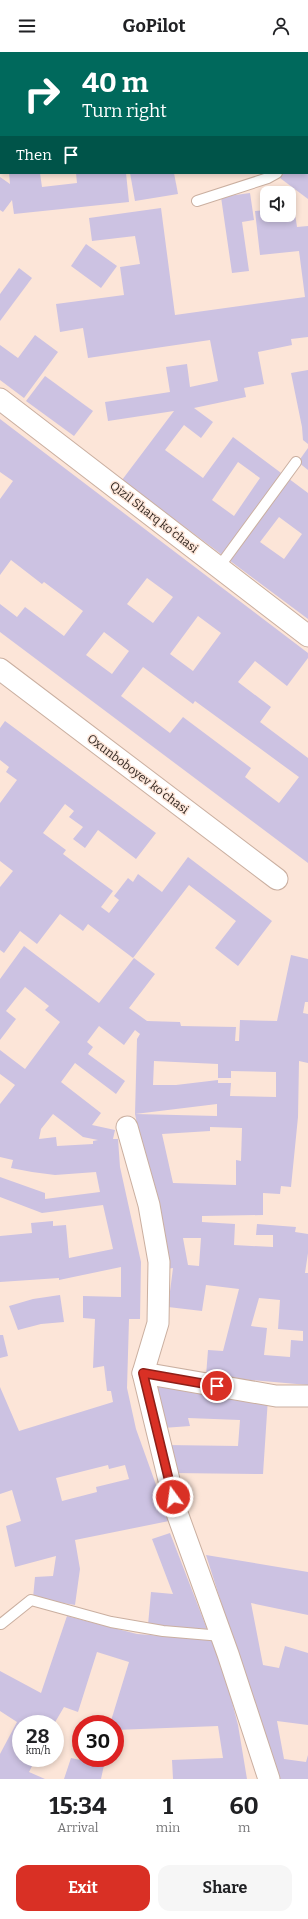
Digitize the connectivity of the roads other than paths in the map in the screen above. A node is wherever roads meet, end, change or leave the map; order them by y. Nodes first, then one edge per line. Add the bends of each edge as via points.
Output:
1 (275, 174) edge
2 (197, 201) dead end
3 (0, 399) edge
4 (296, 462) dead end
5 (219, 567) junction
6 (308, 636) edge
7 (0, 669) edge
8 (277, 879) dead end
9 (127, 1127) dead end
10 (143, 1373) junction
11 (308, 1396) edge
12 (1, 1624) edge
13 (222, 1636) junction
14 (268, 1779) edge

1 - 2 lane
3 - 5 street, Qizil Sharq koʻchasi
4 - 5 lane
5 - 6 street, Qizil Sharq koʻchasi
7 - 8 street, Oxunboboyev koʻchasi
9 - 10 street via 149,1205 159,1262 158,1323
10 - 11 street via 276,1396
10 - 13 street via 176,1512
12 - 13 lane via 31,1600 111,1622 163,1631
13 - 14 street

